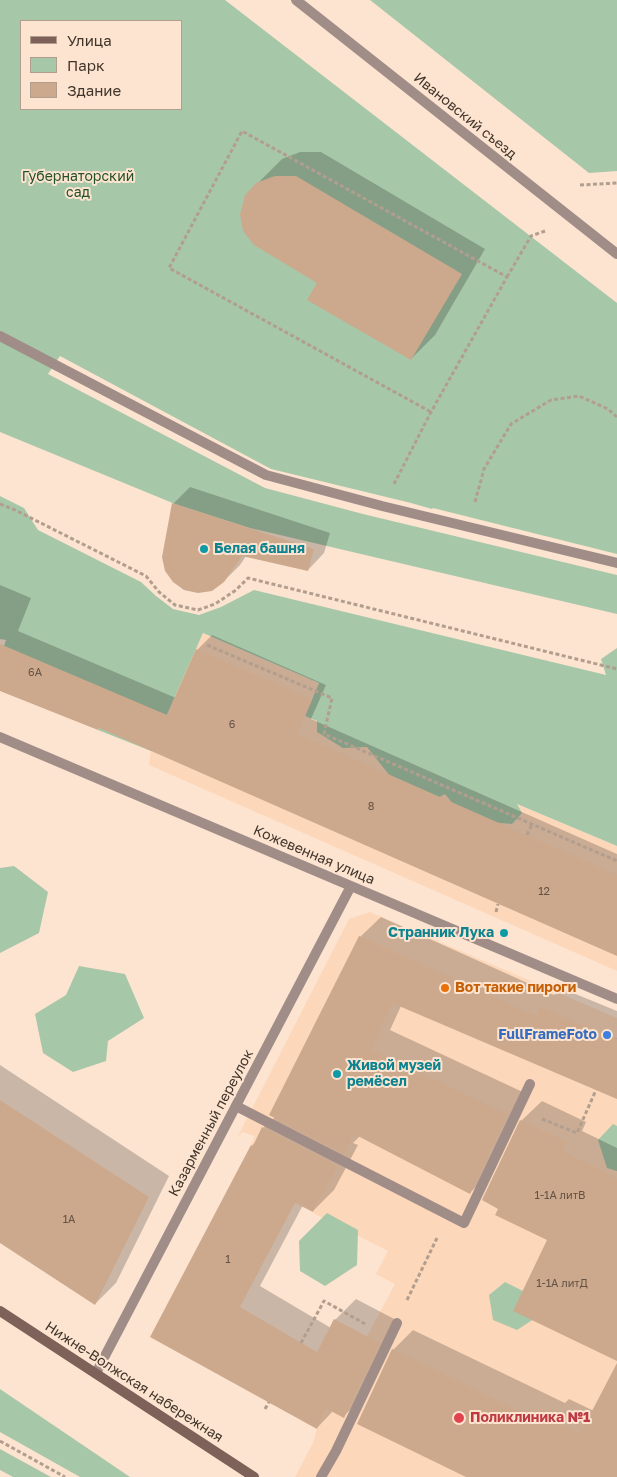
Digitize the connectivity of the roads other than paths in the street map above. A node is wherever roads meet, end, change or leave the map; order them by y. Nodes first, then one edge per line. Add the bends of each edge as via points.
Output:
1 (296, 0) edge
2 (617, 254) edge
3 (0, 336) edge
4 (617, 563) edge
5 (0, 737) edge
6 (351, 886) junction
7 (617, 999) edge
8 (530, 1084) dead end
9 (236, 1106) junction
10 (0, 1311) edge
11 (396, 1323) road end
12 (96, 1373) junction
13 (254, 1477) edge
14 (321, 1477) edge

1 - 2 street, Ивановский съезд
3 - 4 street via 266,475
5 - 6 street, Кожевенная улица
6 - 7 street, Кожевенная улица
6 - 9 street, Казарменный переулок
8 - 9 street via 464,1224
9 - 12 street, Казарменный переулок
10 - 12 main road, Нижне-Волжская набережная
11 - 14 street
12 - 13 main road, Нижне-Волжская набережная

